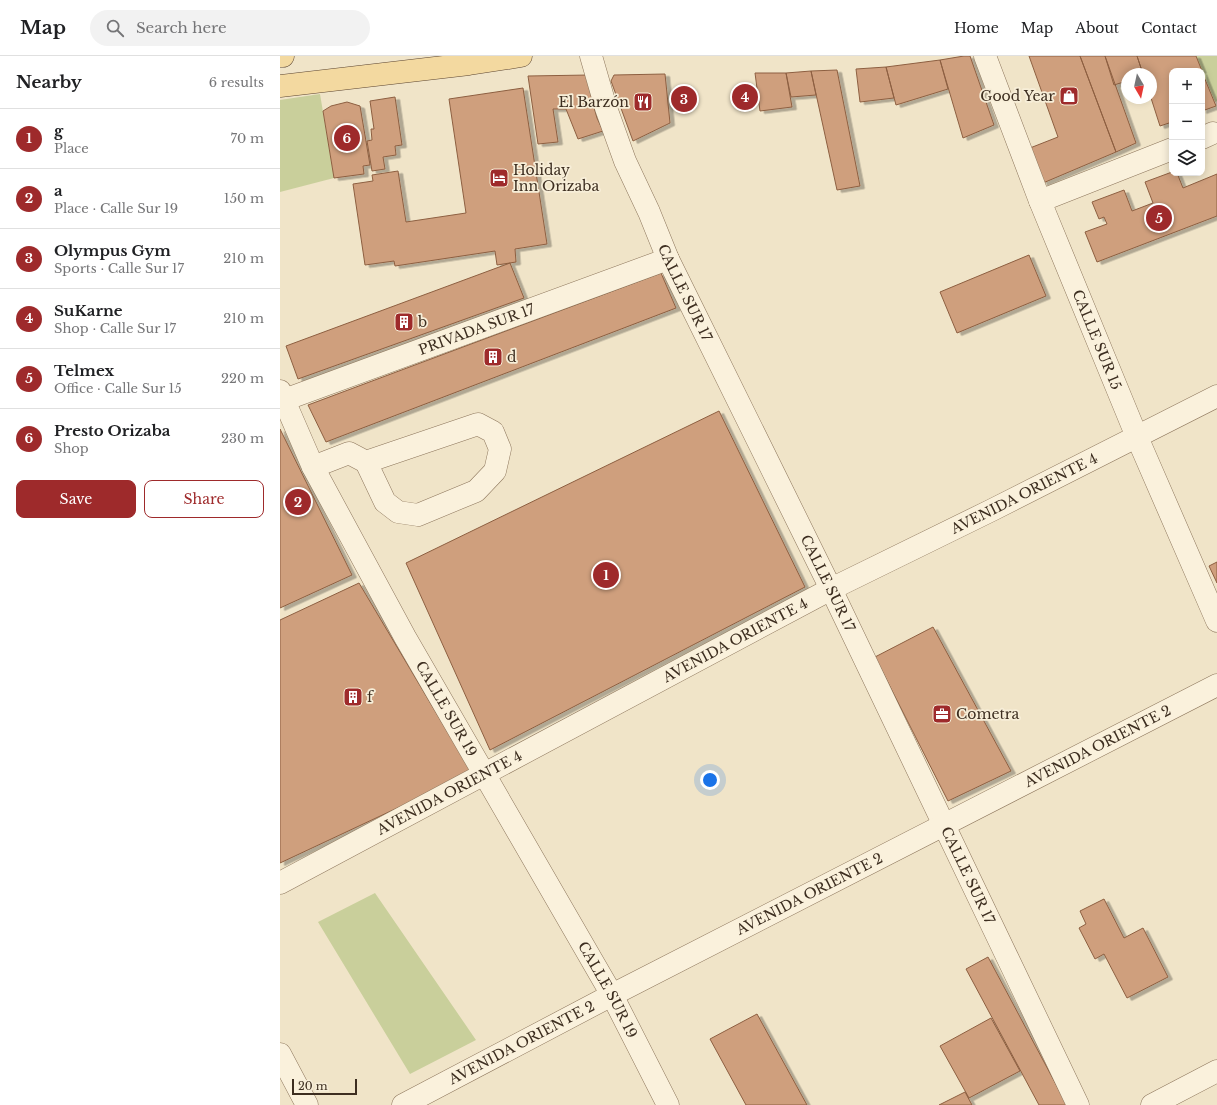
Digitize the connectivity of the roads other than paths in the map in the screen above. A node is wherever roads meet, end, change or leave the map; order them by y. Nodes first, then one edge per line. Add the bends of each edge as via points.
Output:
1 (280, 56) edge
2 (283, 56) edge
3 (521, 56) edge
4 (591, 56) edge
5 (986, 56) edge
6 (280, 86) edge
7 (1169, 150) edge
8 (1040, 201) junction
9 (668, 259) junction
10 (282, 396) edge
11 (1217, 396) edge
12 (1137, 437) junction
13 (366, 462) junction
14 (313, 467) junction
15 (831, 589) junction
16 (1217, 621) edge
17 (1217, 685) edge
18 (484, 775) junction
19 (944, 826) junction
20 (280, 883) edge
21 (612, 995) junction
22 (280, 1054) edge
23 (1217, 1071) edge
24 (307, 1105) edge
25 (403, 1105) edge
26 (668, 1105) edge
27 (1078, 1105) edge
28 (1152, 1105) edge

1 - 2 main road
3 - 6 main road
4 - 9 street, CALLE SUR 17 via 625,161
5 - 8 street, CALLE SUR 15
7 - 8 street
8 - 12 street, CALLE SUR 15
9 - 10 street, PRIVADA SUR 17
9 - 15 street, CALLE SUR 17
10 - 14 street, CALLE SUR 19
11 - 12 street, AVENIDA ORIENTE 4
12 - 15 street, AVENIDA ORIENTE 4
12 - 16 street, CALLE SUR 15
13 - 13 street via 478,424 494,432 500,449 495,471 476,491 418,515 398,512 385,502
13 - 14 street via 349,453
14 - 18 street, CALLE SUR 19 via 404,637
15 - 18 street, AVENIDA ORIENTE 4
15 - 19 street, CALLE SUR 17
17 - 19 street, AVENIDA ORIENTE 2
18 - 20 street, AVENIDA ORIENTE 4
18 - 21 street, CALLE SUR 19
19 - 21 street, AVENIDA ORIENTE 2
19 - 27 street, CALLE SUR 17
21 - 25 street, AVENIDA ORIENTE 2
21 - 26 street, CALLE SUR 19
22 - 24 street
23 - 28 street

